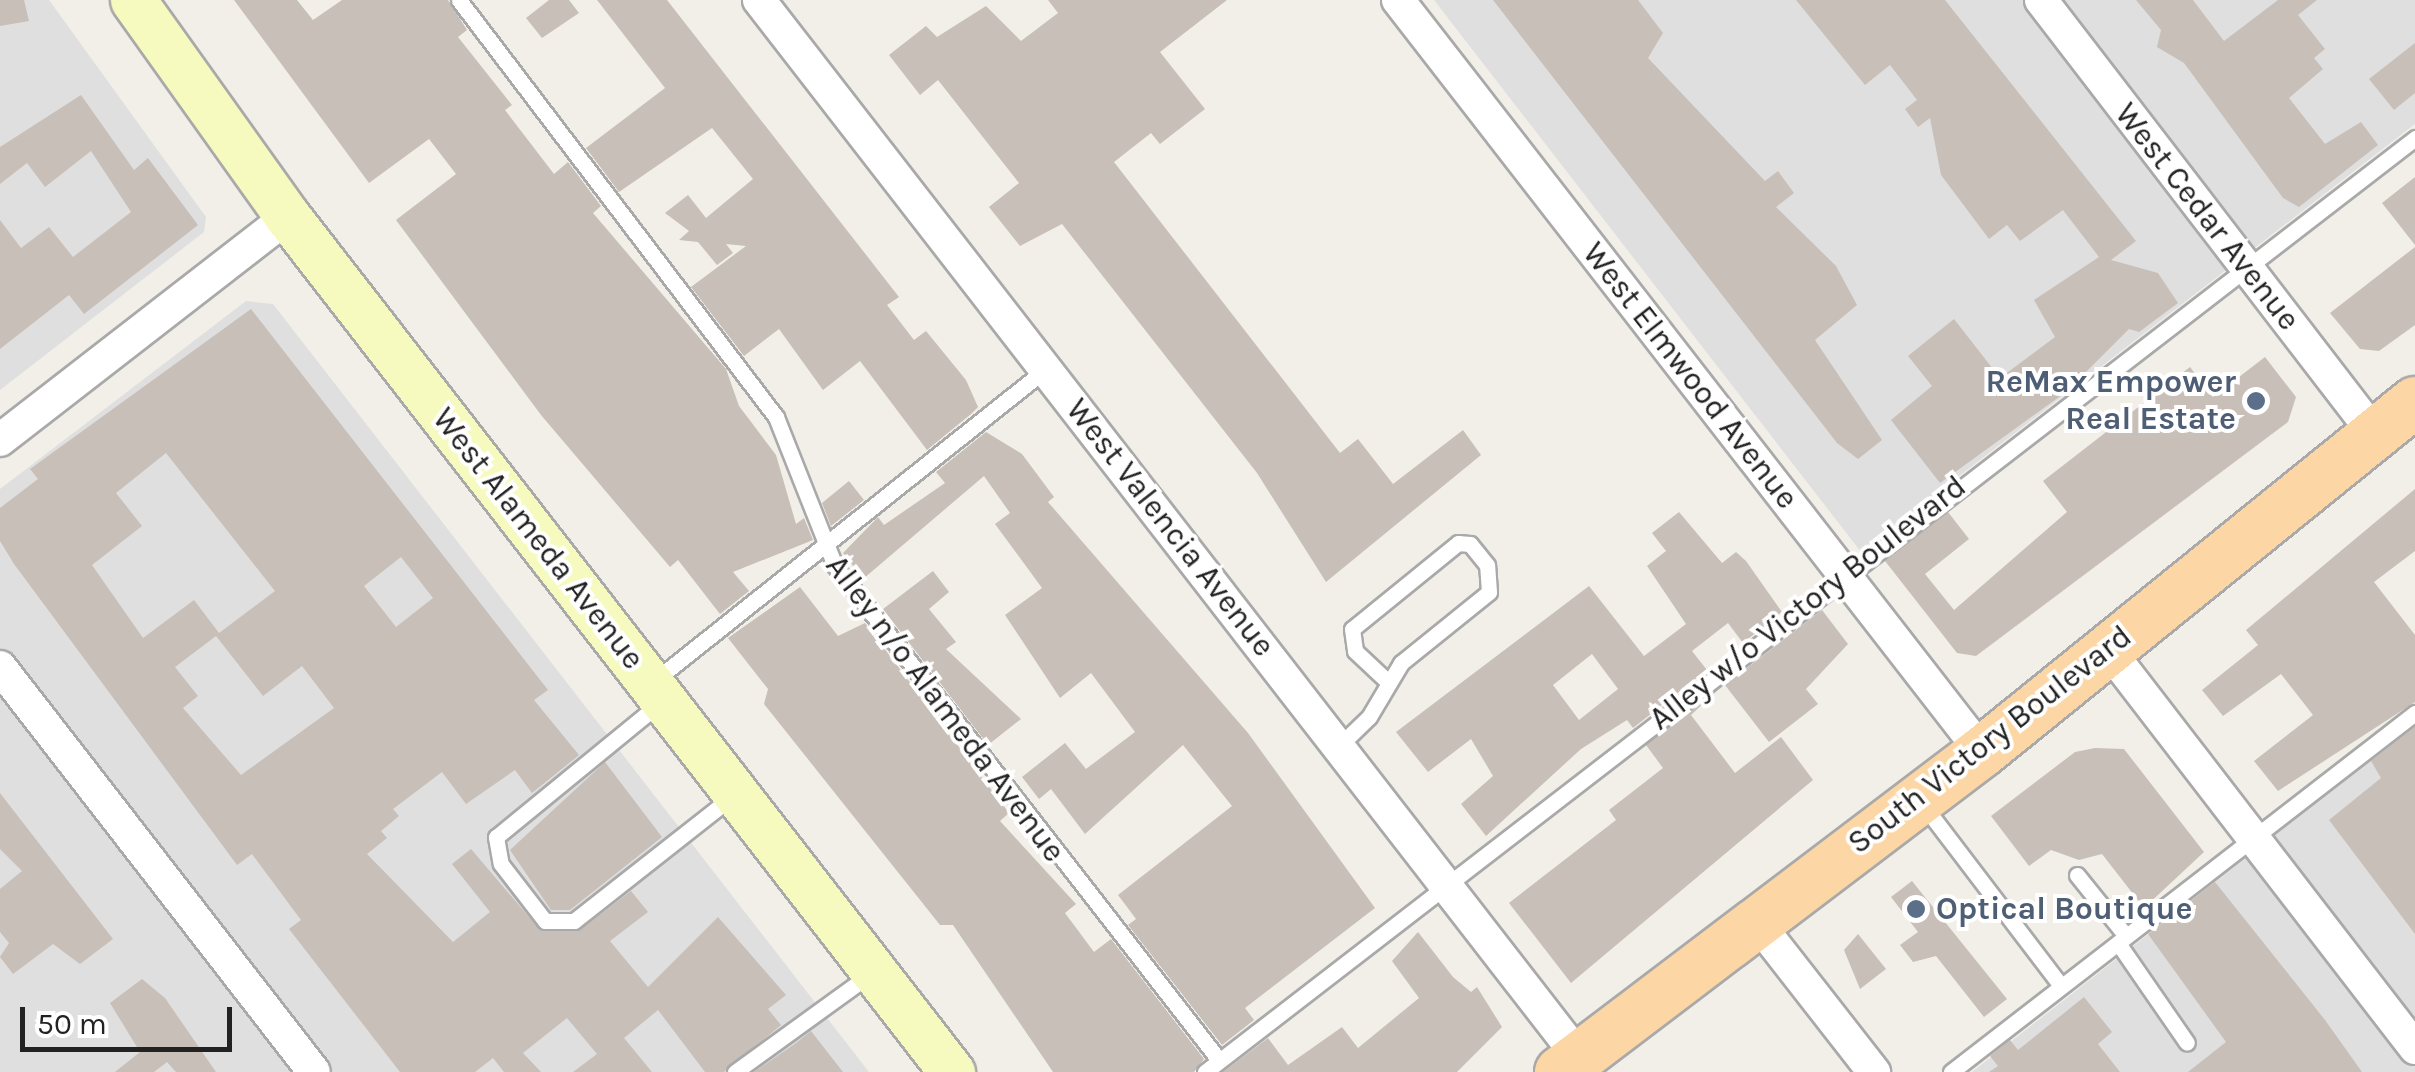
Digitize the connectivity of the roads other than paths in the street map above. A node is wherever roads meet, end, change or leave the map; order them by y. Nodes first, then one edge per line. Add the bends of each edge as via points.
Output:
1 (133, 0) edge
2 (459, 0) edge
3 (760, 0) edge
4 (1398, 0) edge
5 (2041, 0) edge
6 (2415, 138) edge
7 (288, 218) junction
8 (2244, 266) junction
9 (1046, 369) junction
10 (2415, 402) edge
11 (2374, 433) junction
12 (0, 440) edge
13 (821, 546) junction
14 (1844, 575) junction
15 (2108, 648) junction
16 (0, 667) edge
17 (1388, 682) junction
18 (657, 692) junction
19 (2415, 713) edge
20 (1340, 745) junction
21 (1982, 752) junction
22 (736, 793) junction
23 (1918, 799) junction
24 (2253, 837) junction
25 (2077, 875) dead end
26 (1448, 882) junction
27 (1756, 922) junction
28 (2122, 940) junction
29 (874, 972) junction
30 (2062, 986) junction
31 (2187, 1043) dead end
32 (2415, 1048) edge
33 (1220, 1060) junction
34 (1569, 1064) edge
35 (314, 1072) edge
36 (735, 1072) edge
37 (952, 1072) edge
38 (1205, 1072) edge
39 (1874, 1072) edge
40 (1951, 1072) edge

1 - 7 main road, West Alameda Avenue
2 - 13 lane, Alley n/o Alameda Avenue via 776,417
3 - 9 street, West Valencia Avenue
4 - 14 street, West Elmwood Avenue
5 - 8 street, West Cedar Avenue
6 - 8 lane, Alley w/o Victory Boulevard
7 - 12 street
7 - 18 main road, West Alameda Avenue
8 - 11 street, West Cedar Avenue
8 - 14 lane, Alley w/o Victory Boulevard
9 - 13 lane
9 - 20 street, West Valencia Avenue
10 - 11 main road, South Victory Boulevard
11 - 15 main road, South Victory Boulevard
13 - 18 lane
13 - 33 lane, Alley n/o Alameda Avenue
14 - 21 street, West Elmwood Avenue
14 - 26 lane, Alley w/o Victory Boulevard
15 - 21 main road, South Victory Boulevard
15 - 24 street
16 - 35 street
17 - 17 lane via 1489,592 1487,565 1470,544 1458,543 1352,629 1355,650
17 - 20 lane
18 - 22 main road, West Alameda Avenue
18 - 22 lane via 496,838 501,864 545,921 574,922
19 - 24 lane
20 - 26 street, West Valencia Avenue
21 - 23 main road, South Victory Boulevard
22 - 29 main road, West Alameda Avenue
23 - 27 main road, South Victory Boulevard
23 - 30 lane
24 - 28 lane
24 - 32 street
25 - 28 lane
26 - 33 lane, Alley w/o Victory Boulevard
26 - 34 street, West Valencia Avenue
27 - 34 main road, South Victory Boulevard
27 - 39 street
28 - 30 lane
28 - 31 lane
29 - 36 lane
29 - 37 main road, West Alameda Avenue
30 - 40 lane
33 - 38 lane, Alley w/o Victory Boulevard

